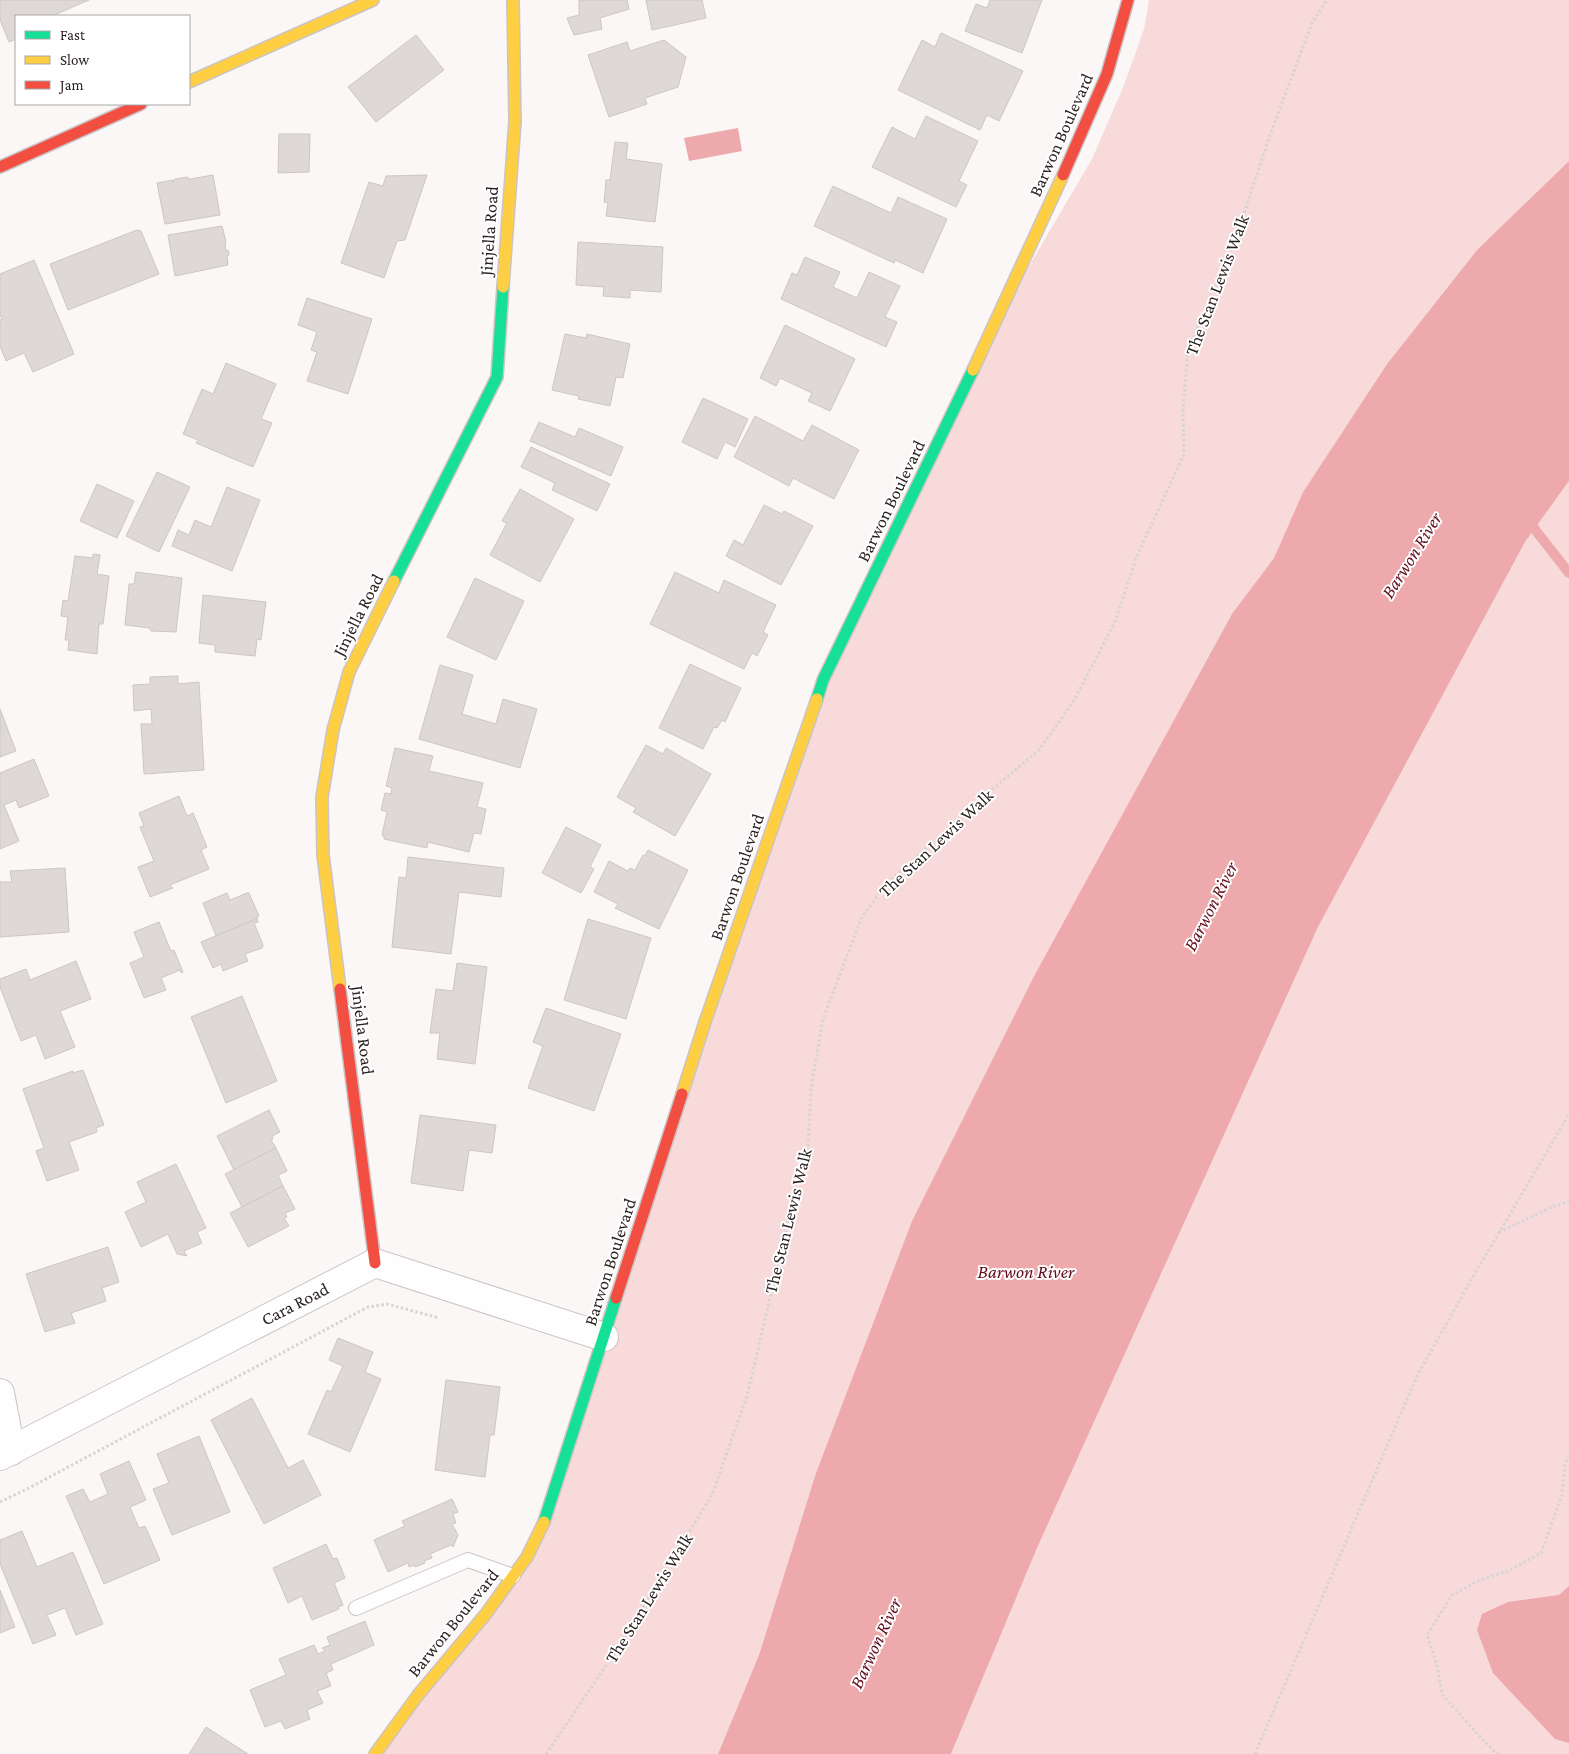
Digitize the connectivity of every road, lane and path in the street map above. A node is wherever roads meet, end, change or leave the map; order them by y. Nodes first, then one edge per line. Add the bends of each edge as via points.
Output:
1 (374, 0) edge
2 (513, 0) edge
3 (1128, 0) edge
4 (1327, 0) edge
5 (190, 82) edge
6 (139, 105) edge
7 (0, 166) edge
8 (1569, 1114) edge
9 (1569, 1202) edge
10 (1499, 1232) junction
11 (375, 1263) junction
12 (441, 1319) dead end
13 (604, 1337) junction
14 (0, 1393) edge
15 (6, 1453) edge
16 (1569, 1455) edge
17 (0, 1502) edge
18 (513, 1576) junction
19 (356, 1608) dead end
20 (375, 1754) edge
21 (546, 1754) edge
22 (1256, 1754) edge
23 (1499, 1754) edge

1 - 5 street
2 - 11 street, Jinjella Road via 515,121 497,377 349,672 333,730 322,797 323,855
3 - 13 street, Barwon Boulevard via 1107,74 1085,126 999,317 823,680 705,1022
4 - 21 path, The Stan Lewis Walk via 1312,23 1233,247 1188,351 1182,407 1184,454 1137,556 1114,624 1073,702 1039,750 886,884 861,919 823,1019 811,1089 808,1144 747,1396 712,1495 618,1648
6 - 7 street
8 - 10 path
9 - 10 path
10 - 22 path via 1417,1376
11 - 13 street
11 - 15 street, Cara Road
12 - 17 path via 387,1304 368,1307
13 - 18 street, Barwon Boulevard via 542,1528
14 - 15 street
16 - 23 path via 1565,1463 1562,1495 1541,1553 1508,1572 1480,1580 1452,1594 1428,1635 1442,1694
18 - 19 lane via 468,1560
18 - 20 street, Barwon Boulevard

